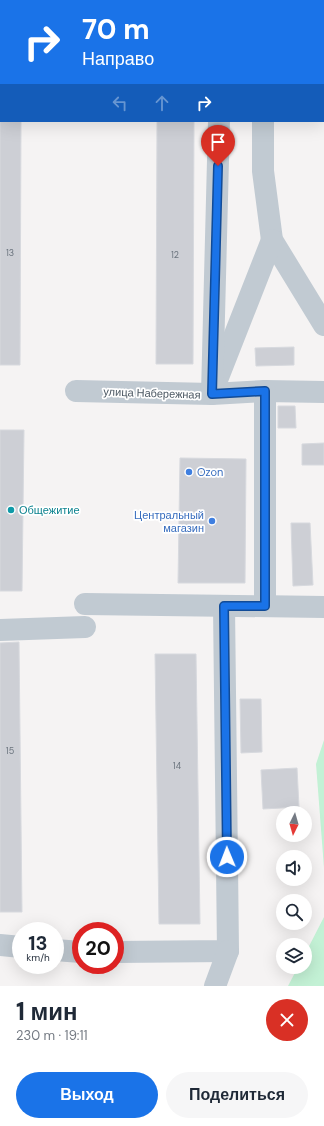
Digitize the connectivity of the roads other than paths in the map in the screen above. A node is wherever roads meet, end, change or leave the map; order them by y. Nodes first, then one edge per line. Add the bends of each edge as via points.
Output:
1 (219, 122) edge
2 (263, 122) edge
3 (272, 240) junction
4 (324, 326) edge
5 (76, 391) dead end
6 (265, 391) junction
7 (324, 392) edge
8 (212, 394) junction
9 (85, 604) dead end
10 (224, 606) junction
11 (265, 606) junction
12 (324, 607) edge
13 (85, 627) dead end
14 (0, 630) edge
15 (0, 945) edge
16 (12, 946) edge
17 (228, 951) junction
18 (124, 952) edge
19 (215, 986) edge

1 - 8 lane
2 - 3 lane via 264,171
3 - 4 lane
3 - 8 lane
5 - 8 lane, улица Набережная
6 - 7 lane, улица Набережная
6 - 8 lane, улица Набережная
6 - 11 lane
9 - 10 lane
10 - 11 lane
10 - 17 lane
11 - 12 lane
13 - 14 lane
15 - 16 lane
17 - 18 lane
17 - 19 lane

